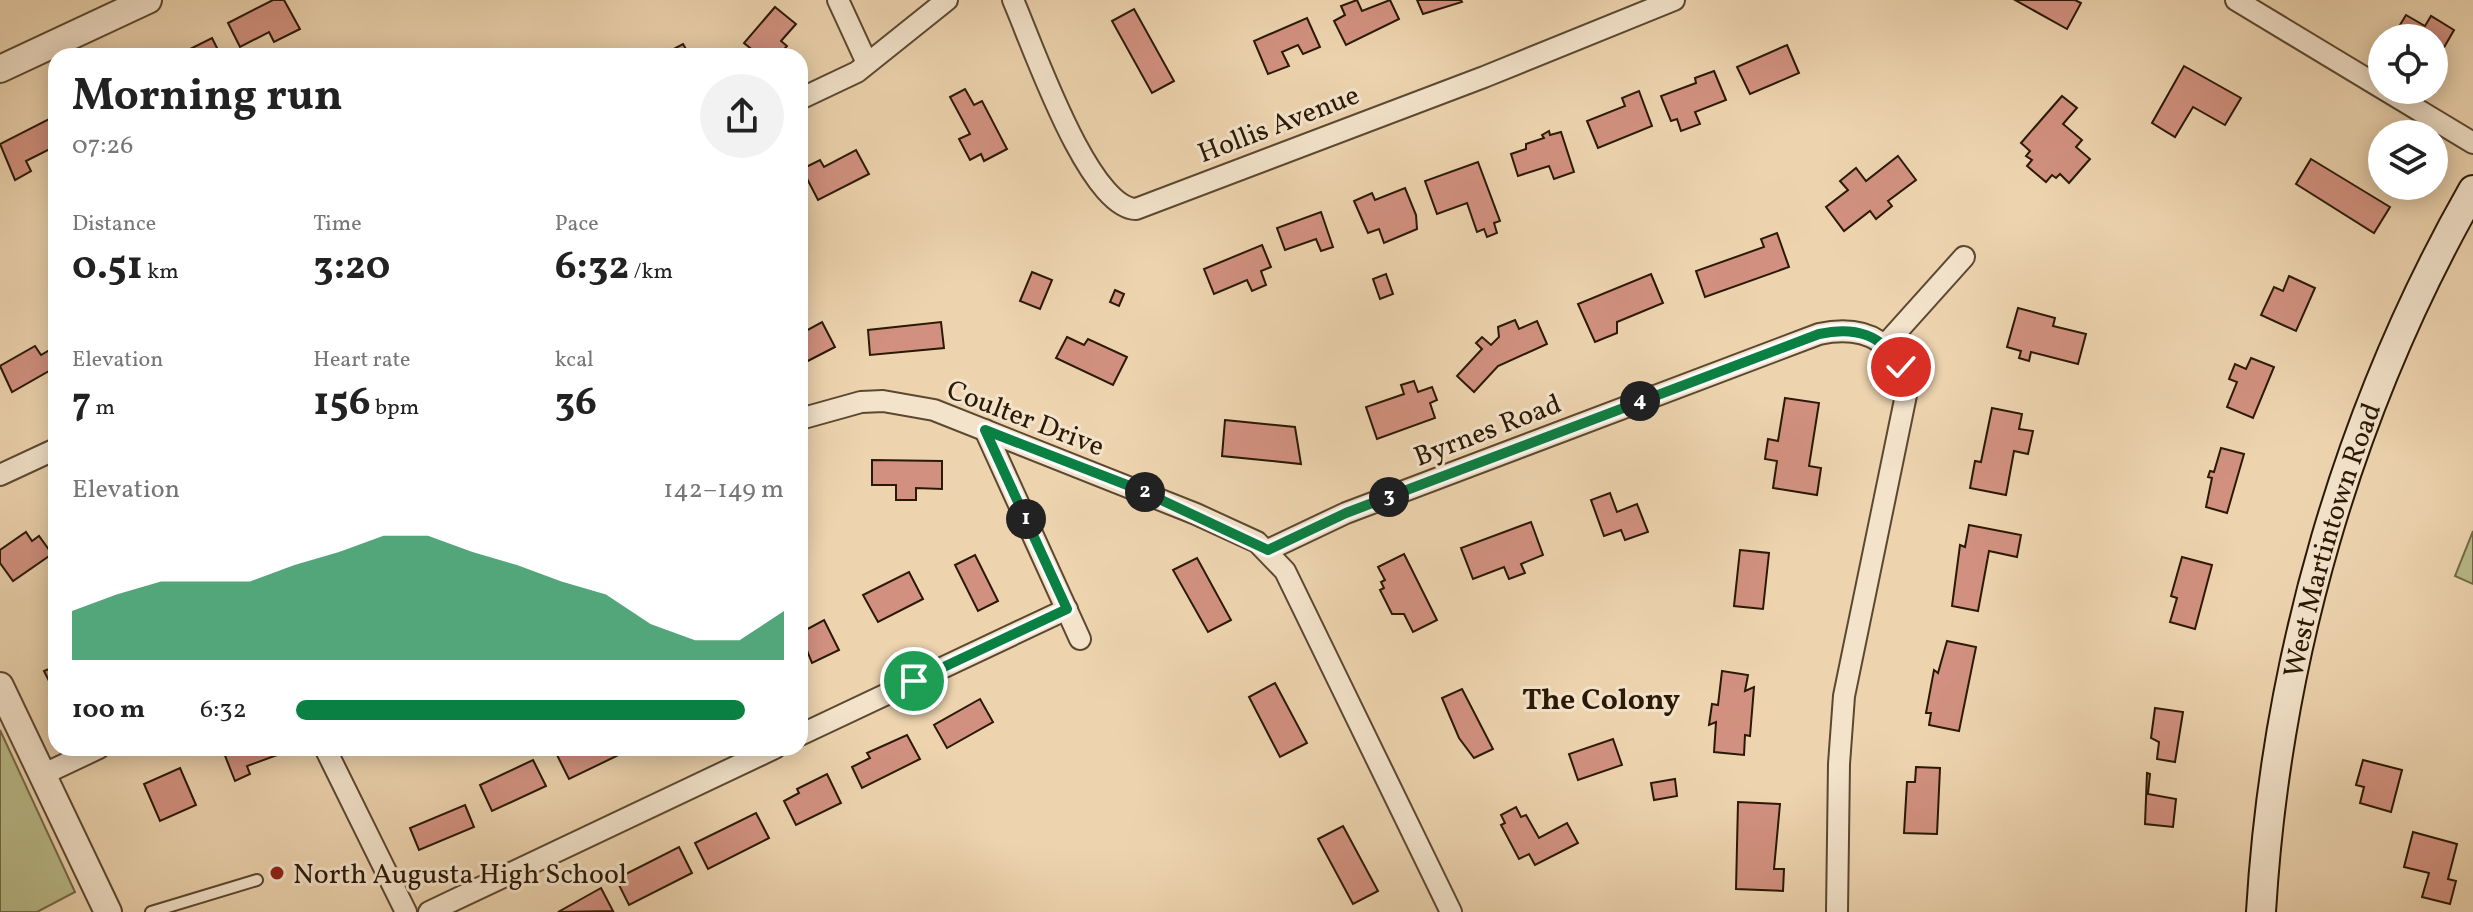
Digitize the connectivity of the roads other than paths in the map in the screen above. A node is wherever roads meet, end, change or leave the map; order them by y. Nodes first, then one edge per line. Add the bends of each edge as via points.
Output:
1 (148, 0) edge
2 (838, 0) edge
3 (947, 0) edge
4 (1013, 0) edge
5 (1674, 0) edge
6 (2236, 0) edge
7 (867, 63) junction
8 (0, 69) edge
9 (808, 95) edge
10 (2473, 143) edge
11 (2473, 190) edge
12 (1964, 257) dead end
13 (1885, 345) junction
14 (808, 416) edge
15 (985, 430) junction
16 (48, 453) edge
17 (0, 475) edge
18 (1268, 550) junction
19 (1067, 609) junction
20 (1080, 639) dead end
21 (0, 686) edge
22 (808, 731) edge
23 (82, 756) edge
24 (329, 756) edge
25 (758, 756) edge
26 (42, 775) junction
27 (257, 880) dead end
28 (403, 907) edge
29 (108, 912) edge
30 (151, 912) edge
31 (429, 912) edge
32 (1451, 912) edge
33 (1837, 912) edge
34 (2261, 912) edge

1 - 8 street
2 - 7 street
3 - 7 street
4 - 5 street, Hollis Avenue via 1092,177 1117,203 1136,209
6 - 10 street
7 - 9 street
11 - 34 main road, West Martintown Road via 2397,344 2321,558 2288,698
12 - 13 street
13 - 18 street, Byrnes Road via 1853,330 1819,334 1346,513
13 - 33 street via 1901,367 1906,395 1844,696
14 - 15 street, Coulter Drive via 838,406 883,401 934,410
15 - 18 street, Coulter Drive via 1140,490
15 - 19 street
16 - 17 street
18 - 32 street via 1285,571
19 - 20 street
19 - 22 street
21 - 26 street
23 - 26 street
24 - 28 street
25 - 31 street
26 - 29 street
27 - 30 lane

